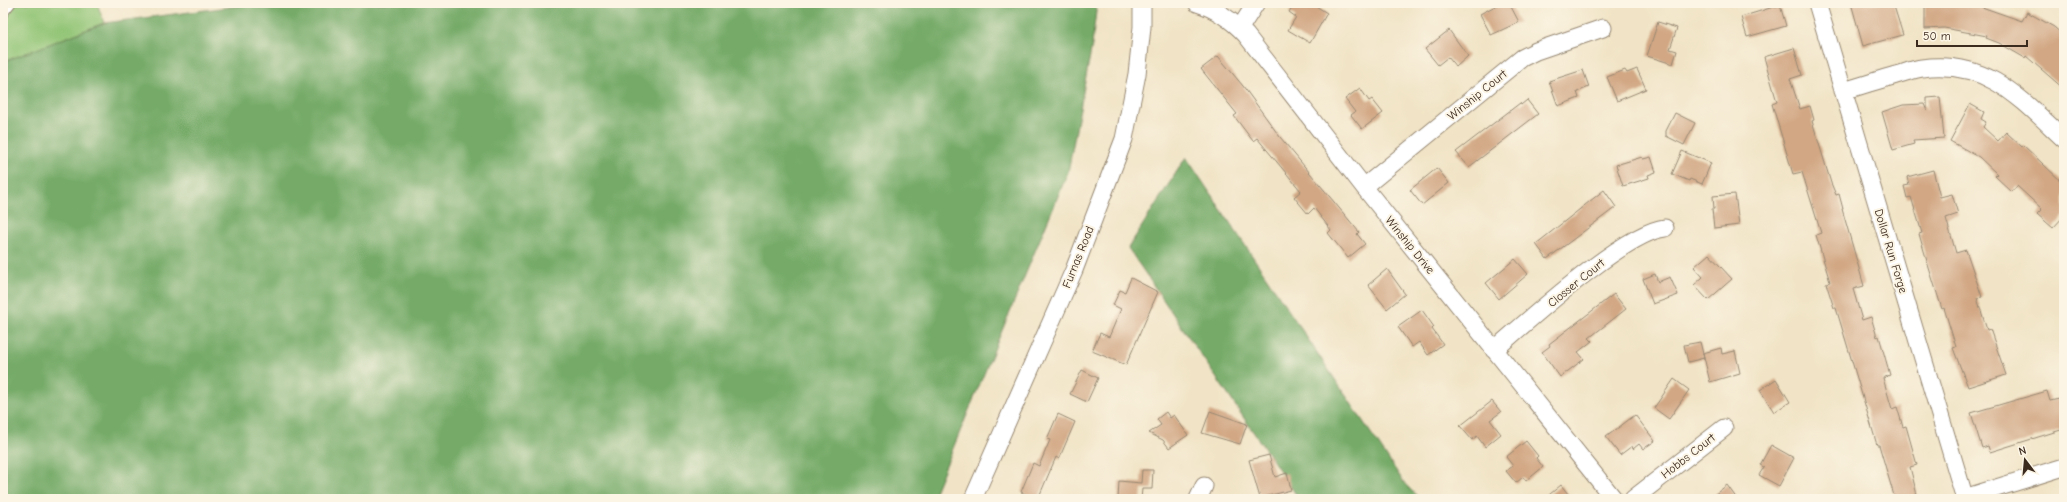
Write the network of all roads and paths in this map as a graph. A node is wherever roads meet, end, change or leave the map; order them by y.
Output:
1 (1142, 3) edge
2 (1197, 3) edge
3 (1256, 3) edge
4 (1817, 3) edge
5 (9, 4) edge
6 (3, 13) edge
7 (1240, 28) junction
8 (1603, 28) dead end
9 (1843, 91) junction
10 (2064, 139) edge
11 (1364, 187) junction
12 (1665, 228) dead end
13 (1494, 350) junction
14 (1724, 428) dead end
15 (2064, 466) edge
16 (1965, 498) edge
17 (973, 499) edge
18 (1614, 499) edge
19 (1633, 499) edge

1 - 17 street, Furnas Road
2 - 7 street, Winship Drive
3 - 7 street
4 - 9 street, Dollar Run Forge
5 - 6 lane
7 - 11 street, Winship Drive
8 - 11 street, Winship Court
9 - 10 street
9 - 16 street, Dollar Run Forge
11 - 13 street, Winship Drive
12 - 13 street, Closser Court
13 - 18 street, Winship Drive
14 - 19 street, Hobbs Court
15 - 16 street

